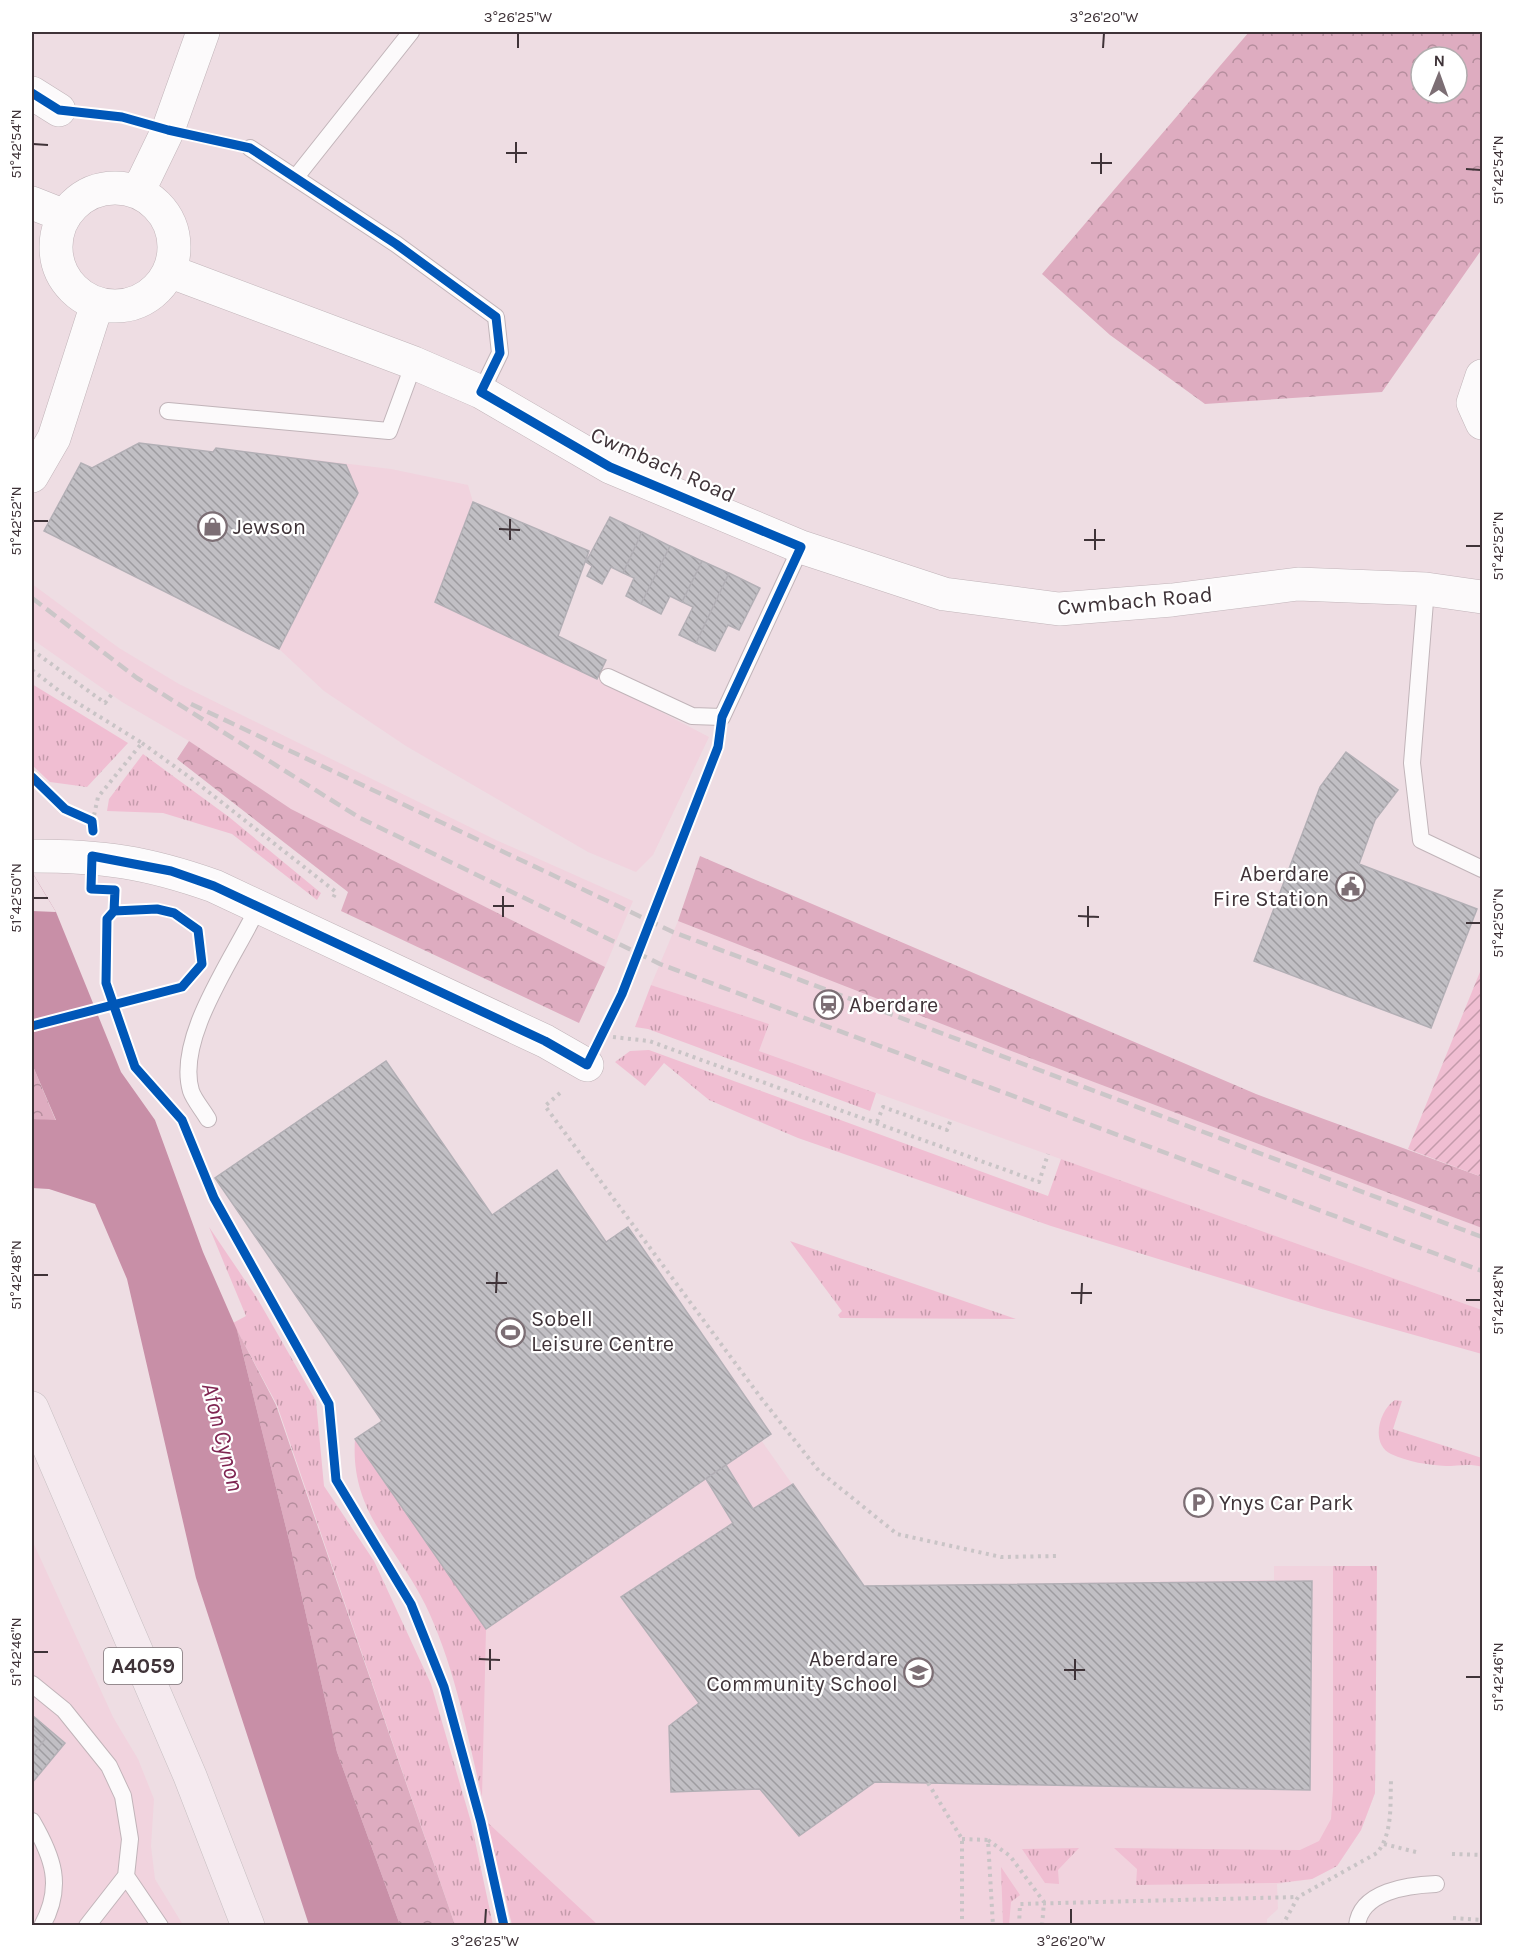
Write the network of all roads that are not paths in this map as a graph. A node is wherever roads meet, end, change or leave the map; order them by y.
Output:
1 (203, 32) edge
2 (411, 32) edge
3 (250, 148) dead end
4 (296, 177) junction
5 (138, 192) junction
6 (32, 203) edge
7 (65, 216) junction
8 (170, 271) junction
9 (97, 304) junction
10 (414, 363) junction
11 (1482, 375) edge
12 (481, 392) junction
13 (168, 411) dead end
14 (1482, 423) edge
15 (32, 476) edge
16 (801, 547) junction
17 (1426, 589) junction
18 (1482, 597) edge
19 (608, 677) dead end
20 (32, 856) edge
21 (1482, 869) edge
22 (258, 907) junction
23 (587, 1065) dead end
24 (208, 1119) dead end
25 (32, 1408) edge
26 (32, 1684) edge
27 (32, 1821) edge
28 (126, 1876) junction
29 (1436, 1884) dead end
30 (42, 1926) edge
31 (87, 1926) edge
32 (160, 1926) edge
33 (248, 1926) edge
34 (1357, 1926) edge

1 - 5 street
2 - 4 lane
3 - 4 lane
4 - 12 lane
5 - 7 street
5 - 8 street
6 - 7 street
7 - 9 street
8 - 9 street
8 - 10 street, Cwmbach Road
9 - 15 street
10 - 12 street, Cwmbach Road
10 - 13 lane
11 - 14 street
12 - 16 street, Cwmbach Road
16 - 17 street, Cwmbach Road
16 - 19 lane
17 - 18 street, Cwmbach Road
17 - 21 lane
20 - 22 street
22 - 23 street
22 - 24 lane
25 - 33 main road, A4059
26 - 28 lane
27 - 30 lane
28 - 31 lane
28 - 32 lane
29 - 34 lane

